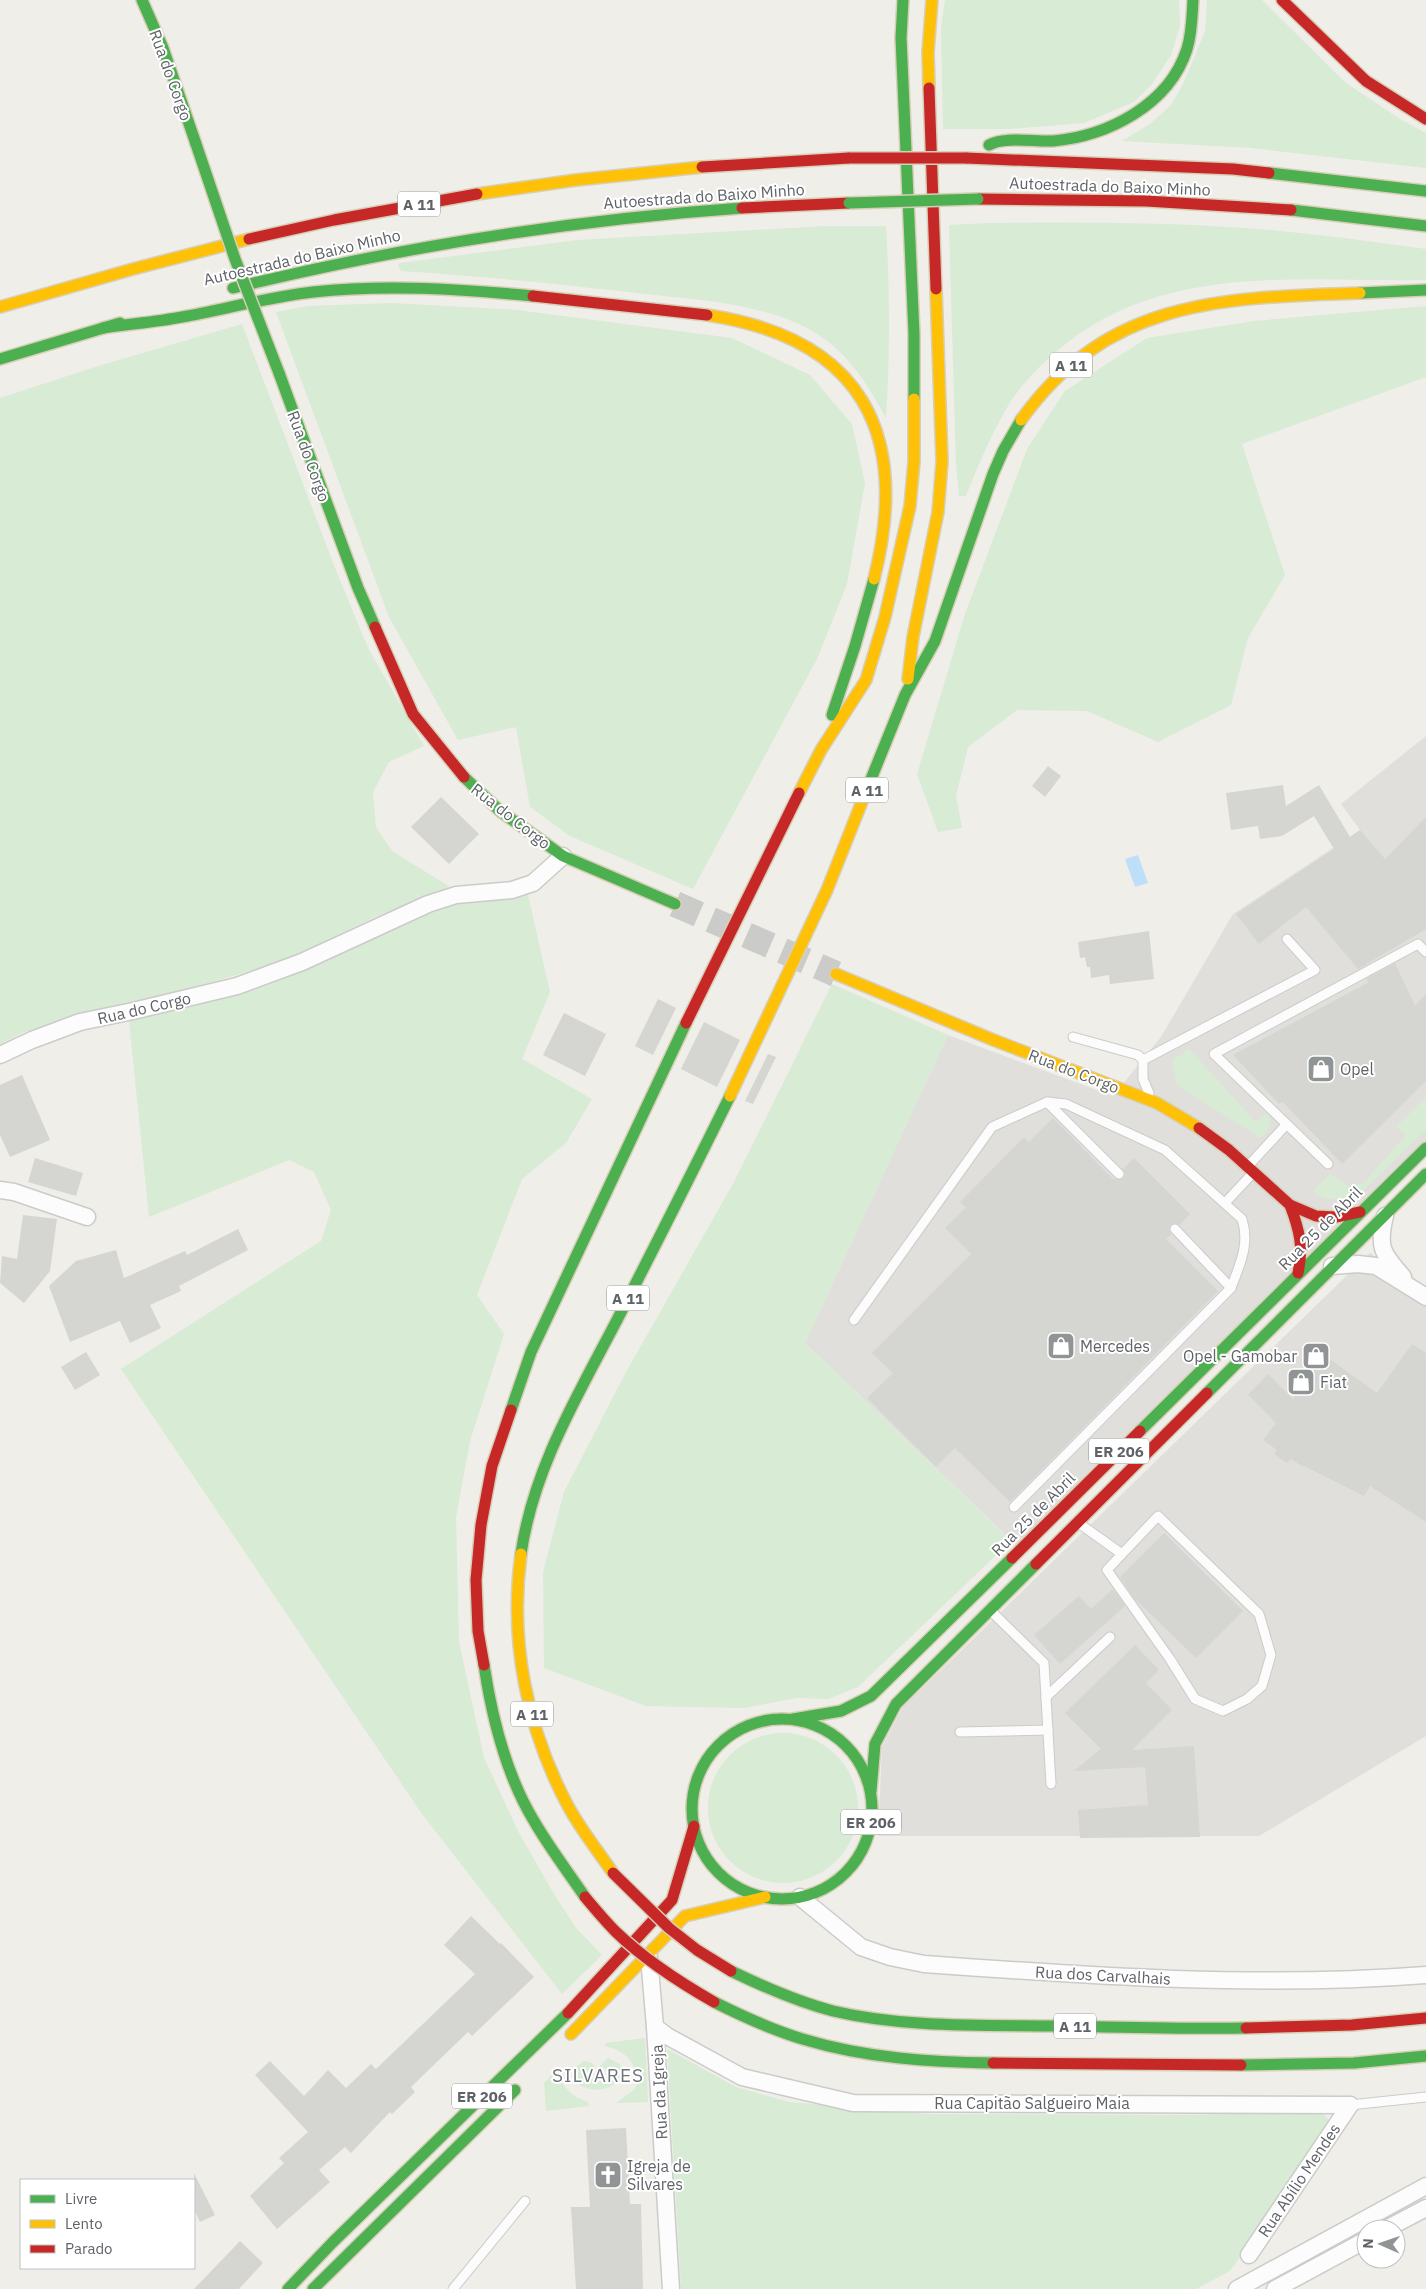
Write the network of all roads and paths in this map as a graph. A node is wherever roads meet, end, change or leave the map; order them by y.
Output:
1 (142, 0) edge
2 (903, 0) edge
3 (932, 0) edge
4 (1193, 0) edge
5 (1282, 0) edge
6 (1426, 119) edge
7 (966, 158) junction
8 (1426, 191) edge
9 (1426, 226) edge
10 (224, 290) dead end
11 (1426, 290) edge
12 (0, 308) edge
13 (163, 308) dead end
14 (104, 328) junction
15 (0, 359) edge
16 (906, 693) junction
17 (821, 750) junction
18 (563, 856) junction
19 (675, 904) tunnel mouth
20 (1286, 939) dead end
21 (1426, 952) edge
22 (836, 974) tunnel mouth
23 (1073, 1037) dead end
24 (0, 1055) edge
25 (1143, 1060) junction
26 (1047, 1102) junction
27 (1157, 1103) junction
28 (1286, 1125) junction
29 (1426, 1148) edge
30 (1328, 1164) dead end
31 (1251, 1170) junction
32 (1119, 1174) dead end
33 (1426, 1174) edge
34 (0, 1190) edge
35 (1225, 1203) junction
36 (1290, 1206) junction
37 (1360, 1212) junction
38 (1386, 1213) junction
39 (87, 1217) dead end
40 (1175, 1229) dead end
41 (1332, 1266) junction
42 (1298, 1273) junction
43 (1410, 1286) junction
44 (1231, 1288) junction
45 (1426, 1297) edge
46 (854, 1320) dead end
47 (1014, 1508) dead end
48 (1078, 1522) junction
49 (1122, 1554) junction
50 (990, 1610) junction
51 (1110, 1637) dead end
52 (1046, 1697) junction
53 (793, 1719) junction
54 (1048, 1730) junction
55 (960, 1732) dead end
56 (1052, 1784) dead end
57 (871, 1791) junction
58 (694, 1826) junction
59 (765, 1897) junction
60 (800, 1897) junction
61 (648, 1955) junction
62 (1426, 1975) edge
63 (1426, 2018) edge
64 (655, 2027) junction
65 (564, 2042) dead end
66 (1426, 2056) edge
67 (522, 2083) dead end
68 (1426, 2097) edge
69 (1350, 2105) junction
70 (1426, 2186) edge
71 (525, 2201) dead end
72 (1426, 2208) edge
73 (1405, 2219) edge
74 (1356, 2245) edge
75 (1248, 2255) dead end
76 (288, 2289) edge
77 (313, 2289) edge
78 (453, 2289) edge
79 (670, 2289) edge
80 (1237, 2289) edge
81 (1274, 2289) edge

1 - 18 main road, Rua do Corgo, bridge
2 - 17 main road
3 - 16 main road, A 11
4 - 7 main road, A 11
5 - 6 main road
7 - 8 main road, Autoestrada do Baixo Minho / A 11
7 - 12 main road, Autoestrada do Baixo Minho / A 11, bridge
9 - 10 main road, Autoestrada do Baixo Minho, bridge
11 - 16 main road, A 11
13 - 14 main road
14 - 15 main road
14 - 17 main road
16 - 63 main road, A 11, bridge
17 - 66 main road, bridge
18 - 19 main road, Rua do Corgo
18 - 24 street, Rua do Corgo
20 - 25 lane
21 - 28 lane
22 - 27 main road, Rua do Corgo
23 - 25 lane
25 - 27 lane
26 - 32 lane
26 - 35 lane
26 - 46 lane
27 - 31 main road, Rua do Corgo
28 - 30 lane
28 - 31 lane
29 - 37 main road, Rua 25 de Abril / ER 206
31 - 35 lane
31 - 36 main road, Rua do Corgo
33 - 38 main road, ER 206
34 - 39 street
35 - 44 lane
36 - 37 main road, Rua do Corgo
36 - 42 main road, Rua do Corgo
37 - 42 main road, Rua 25 de Abril / ER 206
38 - 41 main road, ER 206
38 - 43 street
40 - 44 lane
41 - 43 street
41 - 48 main road, ER 206
42 - 53 main road, Rua 25 de Abril / ER 206
43 - 45 street
44 - 47 lane
48 - 49 lane
48 - 50 main road, ER 206
49 - 49 lane
50 - 52 lane
50 - 57 main road, ER 206
51 - 52 lane
52 - 54 lane
53 - 57 main road, ER 206
53 - 58 main road, ER 206
54 - 55 lane
54 - 56 lane
57 - 60 main road, ER 206
58 - 59 main road, ER 206
58 - 76 main road, ER 206
59 - 60 main road, ER 206
59 - 61 main road, ER 206
60 - 62 street, Rua dos Carvalhais
61 - 64 street, Rua da Igreja
61 - 65 main road, ER 206
64 - 69 street, Rua Capitão Salgueiro Maia
64 - 79 street, Rua da Igreja
67 - 77 main road, ER 206
68 - 69 lane, Rua Capitão Salgueiro Maia
69 - 75 street, Rua Abílio Mendes
70 - 80 street
71 - 78 lane
72 - 73 street
74 - 81 street

